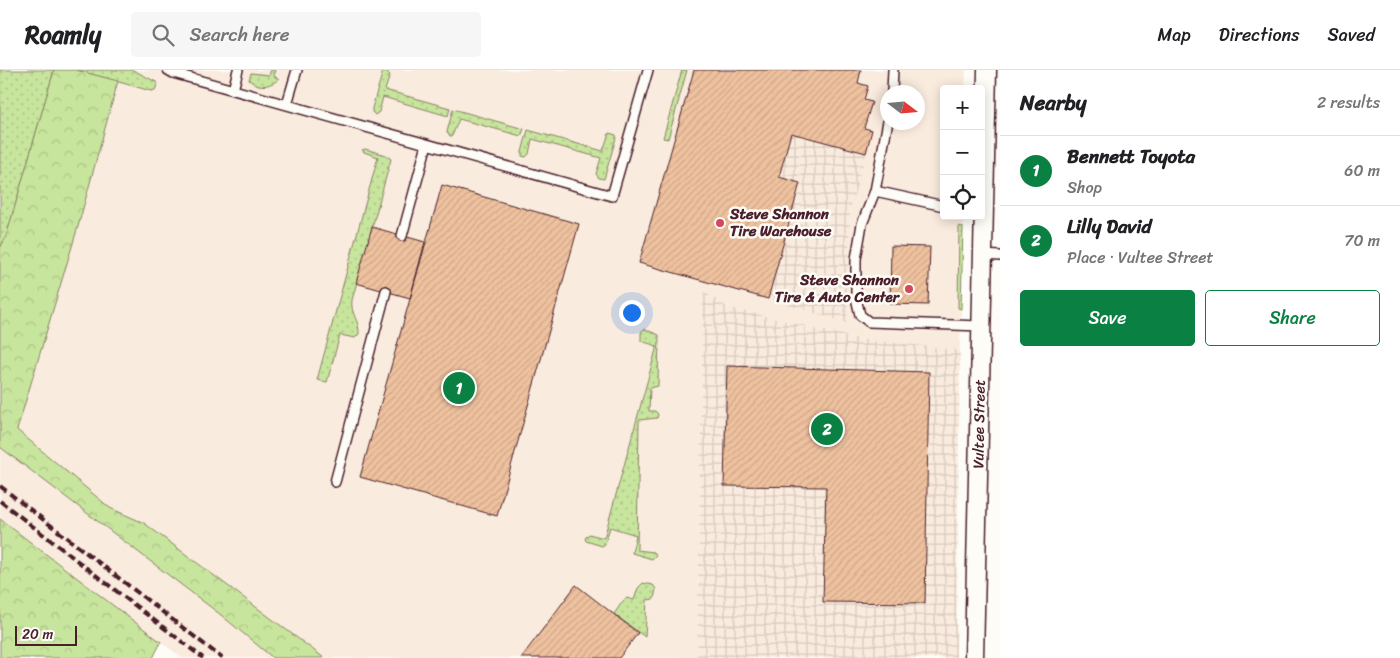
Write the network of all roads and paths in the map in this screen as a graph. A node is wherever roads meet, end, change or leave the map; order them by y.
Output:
1 (168, 70) edge
2 (238, 70) edge
3 (296, 70) edge
4 (648, 70) edge
5 (893, 70) edge
6 (987, 70) edge
7 (892, 85) edge
8 (233, 90) junction
9 (287, 104) junction
10 (886, 130) edge
11 (427, 144) junction
12 (984, 175) edge
13 (875, 191) junction
14 (940, 205) edge
15 (985, 219) edge
16 (402, 236) dead end
17 (992, 256) edge
18 (386, 292) dead end
19 (981, 326) junction
20 (335, 482) dead end
21 (974, 658) edge

1 - 8 lane
2 - 8 lane
3 - 9 lane
4 - 11 lane
5 - 7 lane
6 - 12 street, Vultee Street
8 - 9 lane
9 - 11 lane
10 - 13 lane
11 - 16 lane
13 - 14 lane
13 - 19 lane
15 - 17 street, Vultee Street
17 - 19 street, Vultee Street
18 - 20 lane
19 - 21 street, Vultee Street

